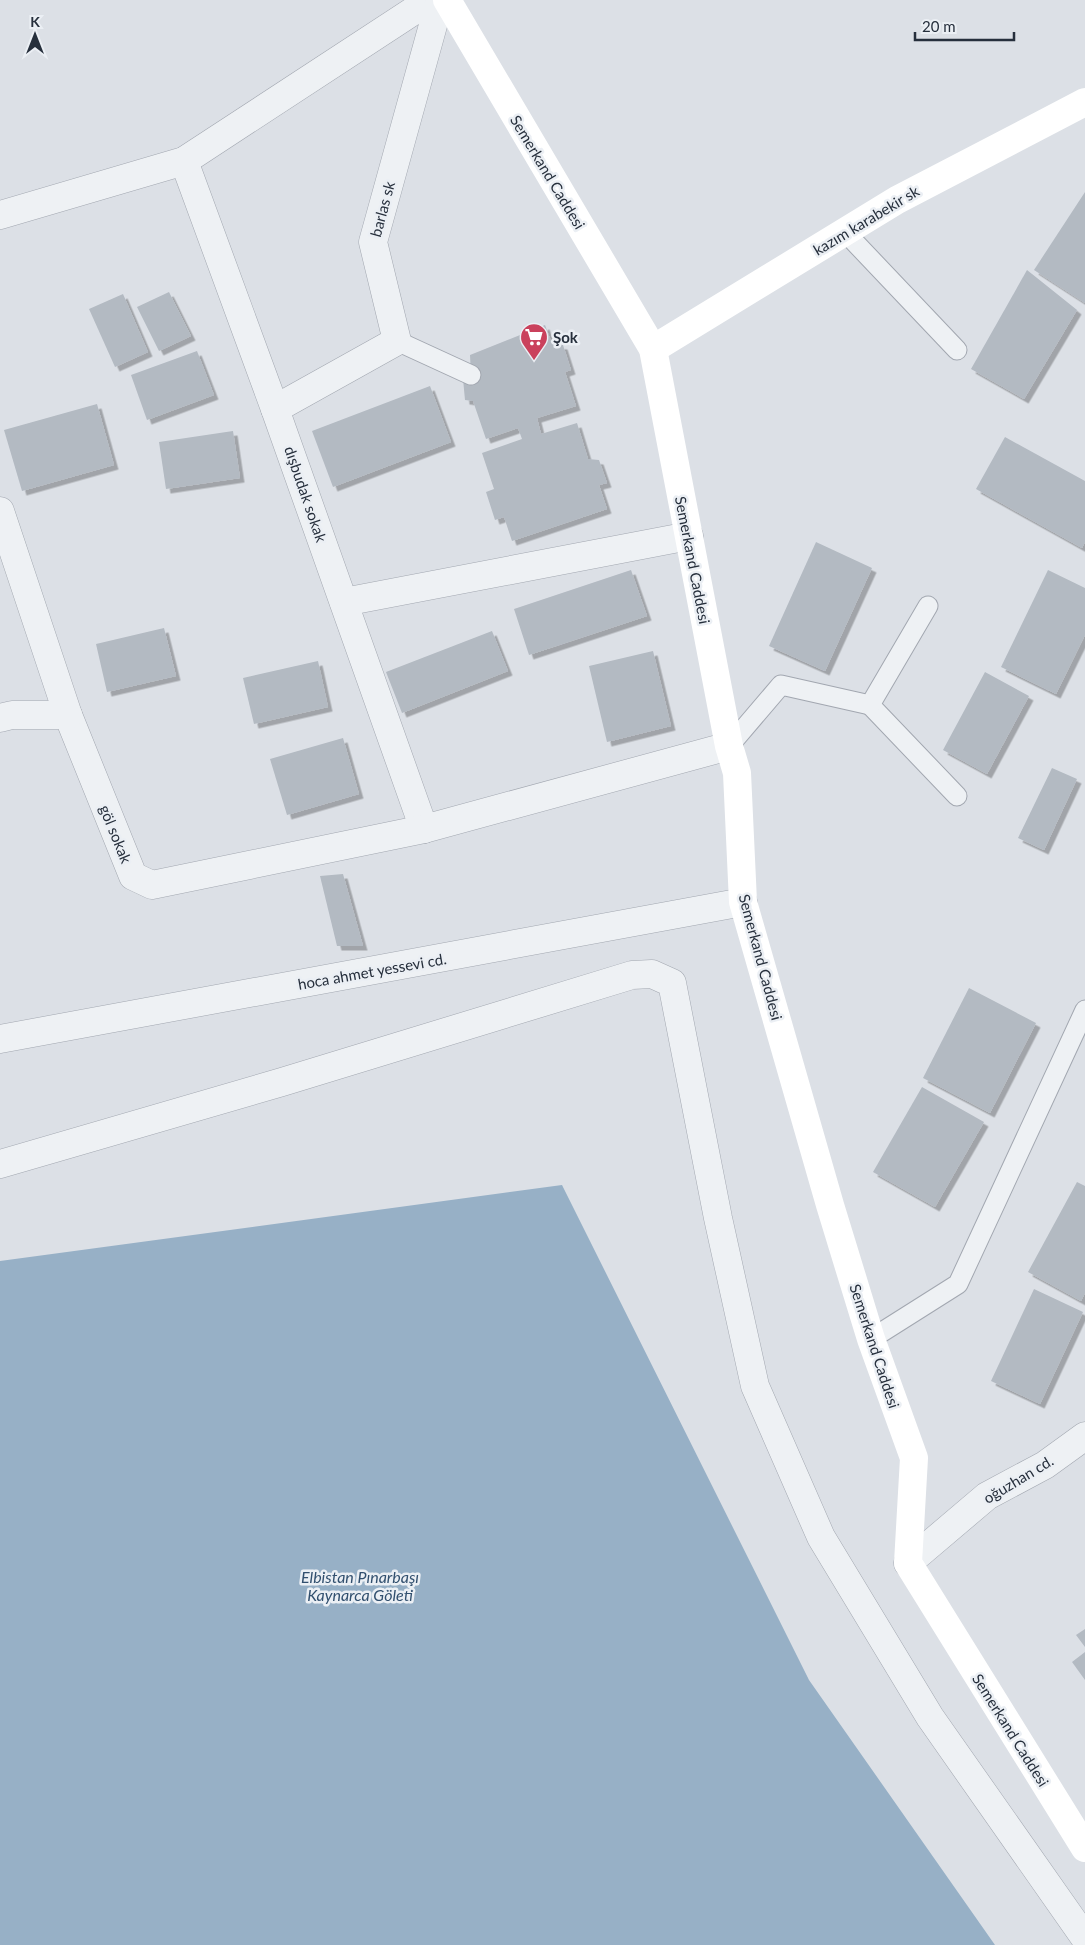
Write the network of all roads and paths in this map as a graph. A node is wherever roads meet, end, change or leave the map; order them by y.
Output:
1 (430, 0) edge
2 (440, 0) edge
3 (447, 0) edge
4 (1085, 102) edge
5 (184, 161) junction
6 (0, 215) edge
7 (845, 232) junction
8 (397, 341) junction
9 (653, 349) junction
10 (957, 350) dead end
11 (471, 376) dead end
12 (275, 409) junction
13 (0, 510) edge
14 (689, 536) junction
15 (344, 602) junction
16 (928, 606) dead end
17 (870, 706) junction
18 (68, 715) junction
19 (0, 718) edge
20 (729, 746) junction
21 (957, 796) dead end
22 (424, 829) junction
23 (743, 902) junction
24 (1085, 1010) edge
25 (0, 1039) edge
26 (0, 1164) edge
27 (872, 1339) junction
28 (1085, 1436) edge
29 (908, 1563) junction
30 (1085, 1848) edge
31 (1085, 1938) edge

1 - 5 street
2 - 8 street, barlas sk
3 - 9 street, Semerkand Caddesi
4 - 7 street, kazım karabekir sk
5 - 6 street
5 - 12 street, dışbudak sokak
7 - 9 street, kazım karabekir sk
7 - 10 lane
8 - 11 lane
8 - 12 street
9 - 14 street, Semerkand Caddesi
12 - 15 street, dışbudak sokak
13 - 18 street, göl sokak
14 - 15 street
14 - 20 street, Semerkand Caddesi
15 - 22 street, dışbudak sokak
16 - 17 lane
17 - 20 lane
17 - 21 lane
18 - 19 street
18 - 22 street, göl sokak
20 - 22 street, göl sokak
20 - 23 street, Semerkand Caddesi
23 - 25 street, hoca ahmet yessevi cd.
23 - 27 street, Semerkand Caddesi
24 - 27 lane
26 - 31 street
27 - 29 street, Semerkand Caddesi
28 - 29 street, oğuzhan cd.
29 - 30 street, Semerkand Caddesi

